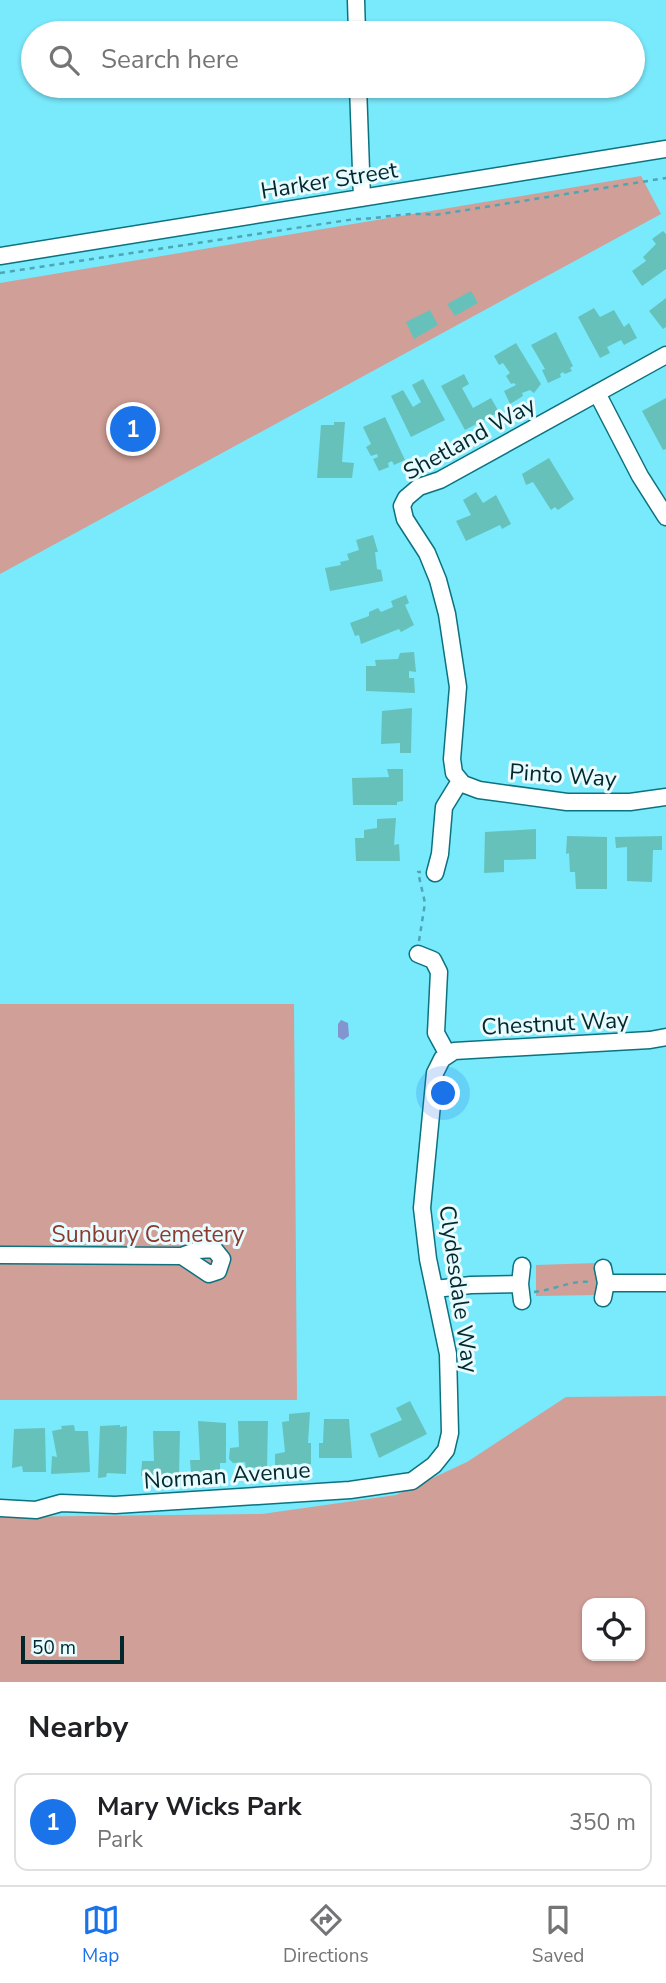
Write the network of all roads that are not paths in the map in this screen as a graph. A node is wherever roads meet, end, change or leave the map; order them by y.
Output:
1 (356, 0) edge
2 (357, 21) edge
3 (358, 98) edge
4 (666, 149) edge
5 (362, 198) junction
6 (0, 256) edge
7 (666, 355) edge
8 (597, 393) junction
9 (666, 517) edge
10 (460, 781) junction
11 (666, 797) edge
12 (435, 873) road end
13 (418, 954) road end
14 (666, 1037) edge
15 (448, 1055) junction
16 (0, 1255) edge
17 (182, 1256) dead end
18 (522, 1266) dead end
19 (604, 1283) road end
20 (666, 1283) edge
21 (520, 1284) junction
22 (435, 1289) junction
23 (522, 1301) dead end
24 (446, 1450) joint
25 (0, 1508) edge

1 - 2 street
3 - 5 street
4 - 5 street, Harker Street
5 - 6 street, Harker Street
7 - 8 street, Shetland Way
8 - 9 street
8 - 10 street, Shetland Way
10 - 11 street, Pinto Way
10 - 12 street
13 - 15 street
14 - 15 street, Chestnut Way
15 - 22 street, Clydesdale Way
16 - 17 street
18 - 21 street
19 - 20 street
21 - 22 street
21 - 23 street
22 - 24 street, Clydesdale Way
24 - 25 street, Norman Avenue

